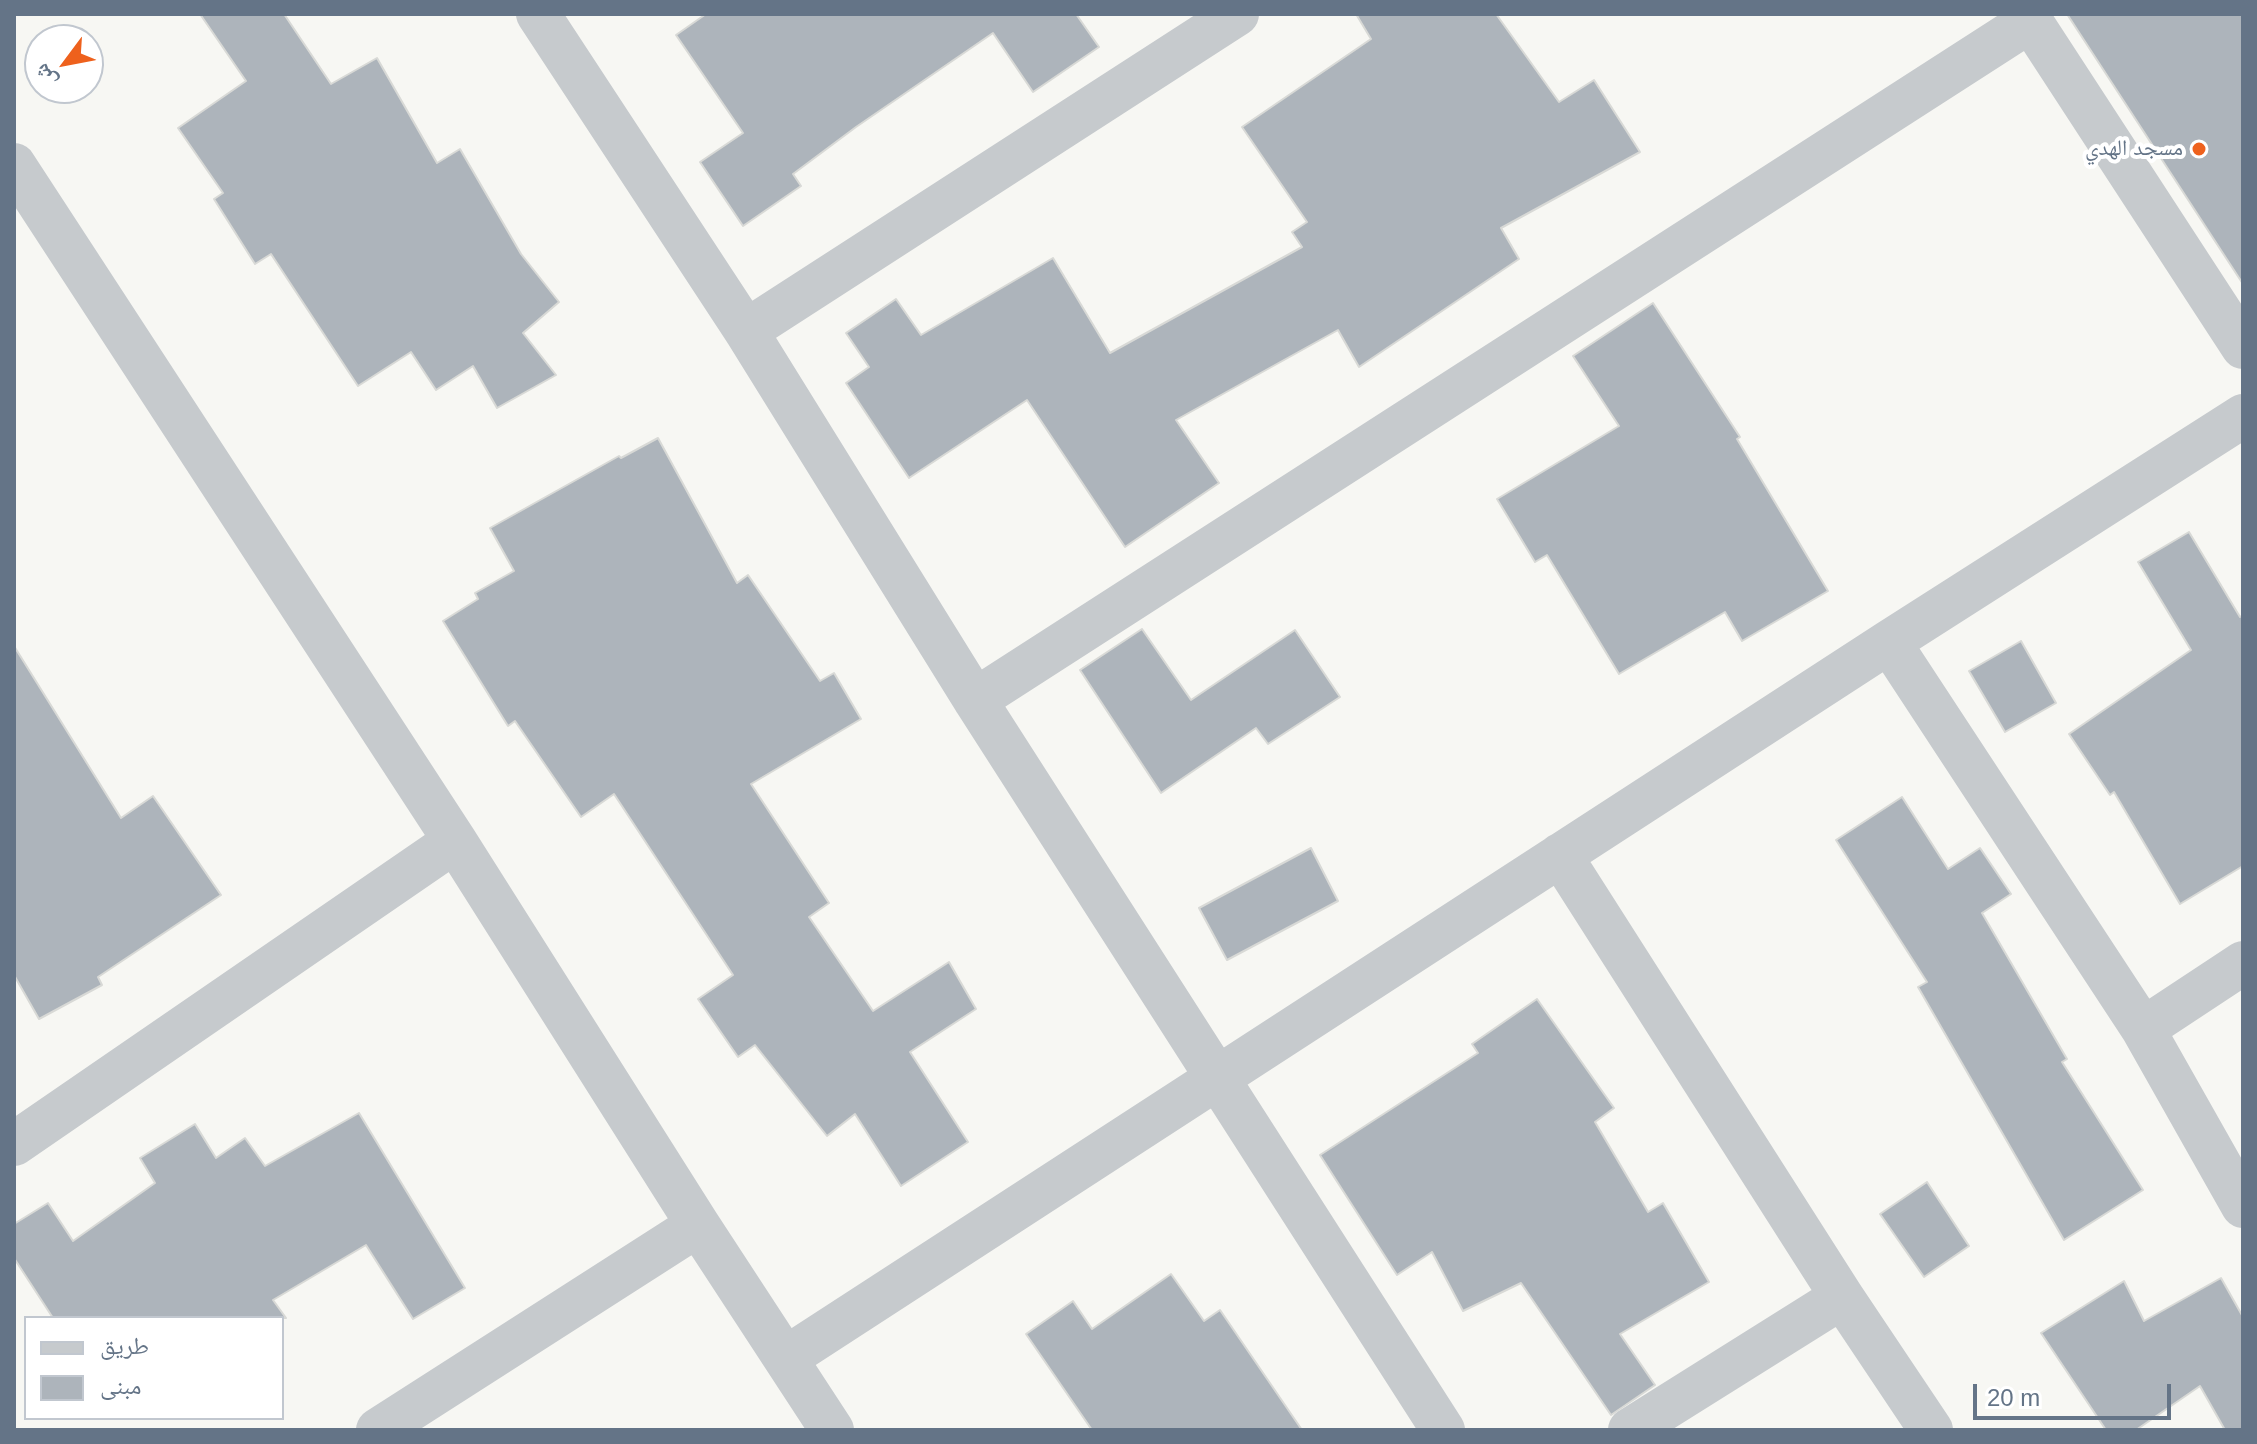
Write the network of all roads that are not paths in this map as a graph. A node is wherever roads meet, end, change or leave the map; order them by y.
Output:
1 (538, 14) edge
2 (1237, 14) edge
3 (2028, 18) edge
4 (14, 165) edge
5 (746, 331) junction
6 (2243, 347) edge
7 (2243, 416) edge
8 (1889, 642) junction
9 (975, 700) junction
10 (455, 841) junction
11 (1560, 855) junction
12 (2243, 963) edge
13 (2143, 1029) junction
14 (1218, 1078) junction
15 (14, 1144) edge
16 (2243, 1206) edge
17 (698, 1225) junction
18 (1842, 1297) junction
19 (786, 1358) junction
20 (378, 1430) edge
21 (832, 1430) edge
22 (1443, 1430) edge
23 (1630, 1430) edge
24 (1931, 1430) edge

1 - 5 street
2 - 5 street
3 - 6 street
3 - 9 street
4 - 10 street
5 - 9 street
7 - 8 street
8 - 11 street
8 - 13 street
9 - 14 street
10 - 15 street
10 - 17 street
11 - 14 street
11 - 18 street
12 - 13 street
13 - 16 street
14 - 19 street
14 - 22 street
17 - 19 street
17 - 20 street
18 - 23 street
18 - 24 street
19 - 21 street

